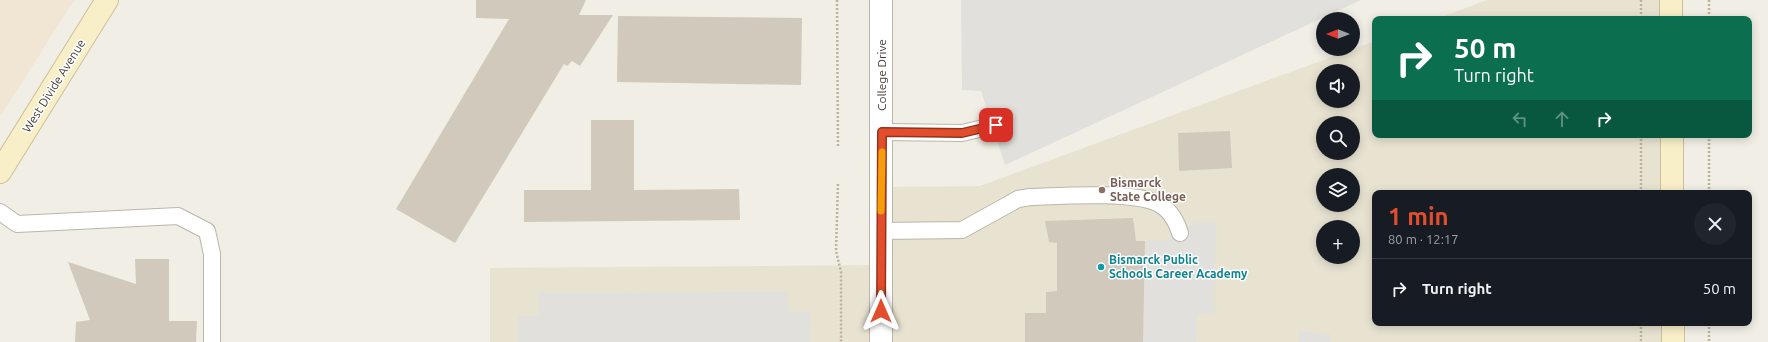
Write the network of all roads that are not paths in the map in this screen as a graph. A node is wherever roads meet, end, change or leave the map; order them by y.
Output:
1 (107, 0) edge
2 (881, 0) edge
3 (1671, 0) edge
4 (1671, 16) edge
5 (996, 125) dead end
6 (882, 132) junction
7 (1672, 138) edge
8 (0, 172) edge
9 (1672, 190) edge
10 (0, 212) edge
11 (881, 230) junction
12 (1180, 233) dead end
13 (1673, 326) edge
14 (212, 342) edge
15 (881, 342) edge
16 (1673, 342) edge

1 - 8 street, West Divide Avenue
2 - 6 street, College Drive
3 - 4 street
5 - 6 lane
6 - 11 street, College Drive
7 - 9 street
10 - 14 lane
11 - 12 lane
11 - 15 street, College Drive
13 - 16 street

